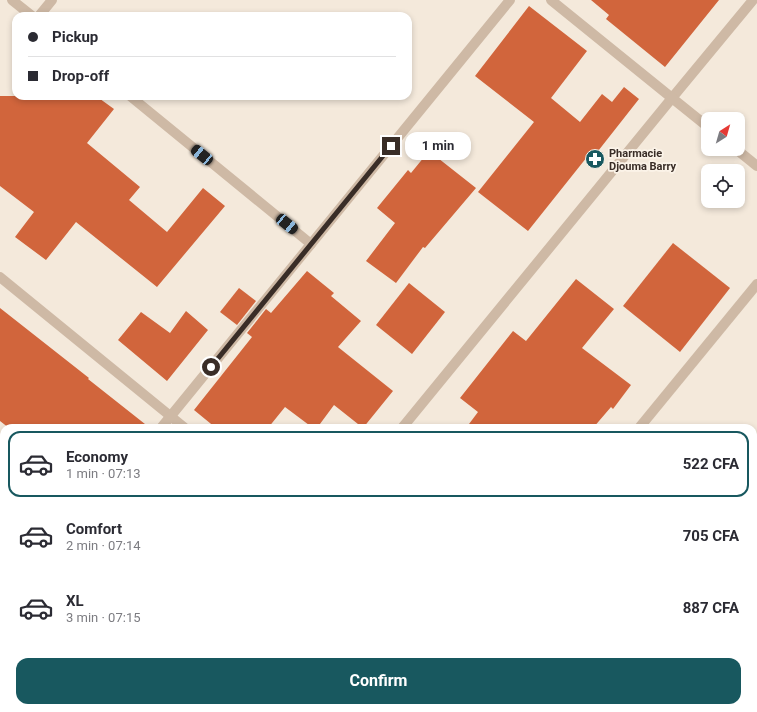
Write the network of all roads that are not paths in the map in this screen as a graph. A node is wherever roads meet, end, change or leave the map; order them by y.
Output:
1 (12, 0) edge
2 (52, 0) edge
3 (510, 0) edge
4 (551, 0) edge
5 (753, 0) edge
6 (27, 12) edge
7 (42, 12) edge
8 (672, 98) junction
9 (135, 100) edge
10 (701, 121) edge
11 (745, 156) edge
12 (757, 166) edge
13 (311, 244) junction
14 (0, 277) edge
15 (757, 284) edge
16 (170, 416) junction
17 (164, 424) edge
18 (180, 424) edge
19 (405, 424) edge
20 (642, 424) edge

1 - 6 street
2 - 7 street
3 - 13 street
4 - 8 street
5 - 8 street
8 - 10 street
8 - 19 street
9 - 13 street
11 - 12 street
13 - 16 street
14 - 16 street
15 - 20 street
16 - 17 street
16 - 18 street

